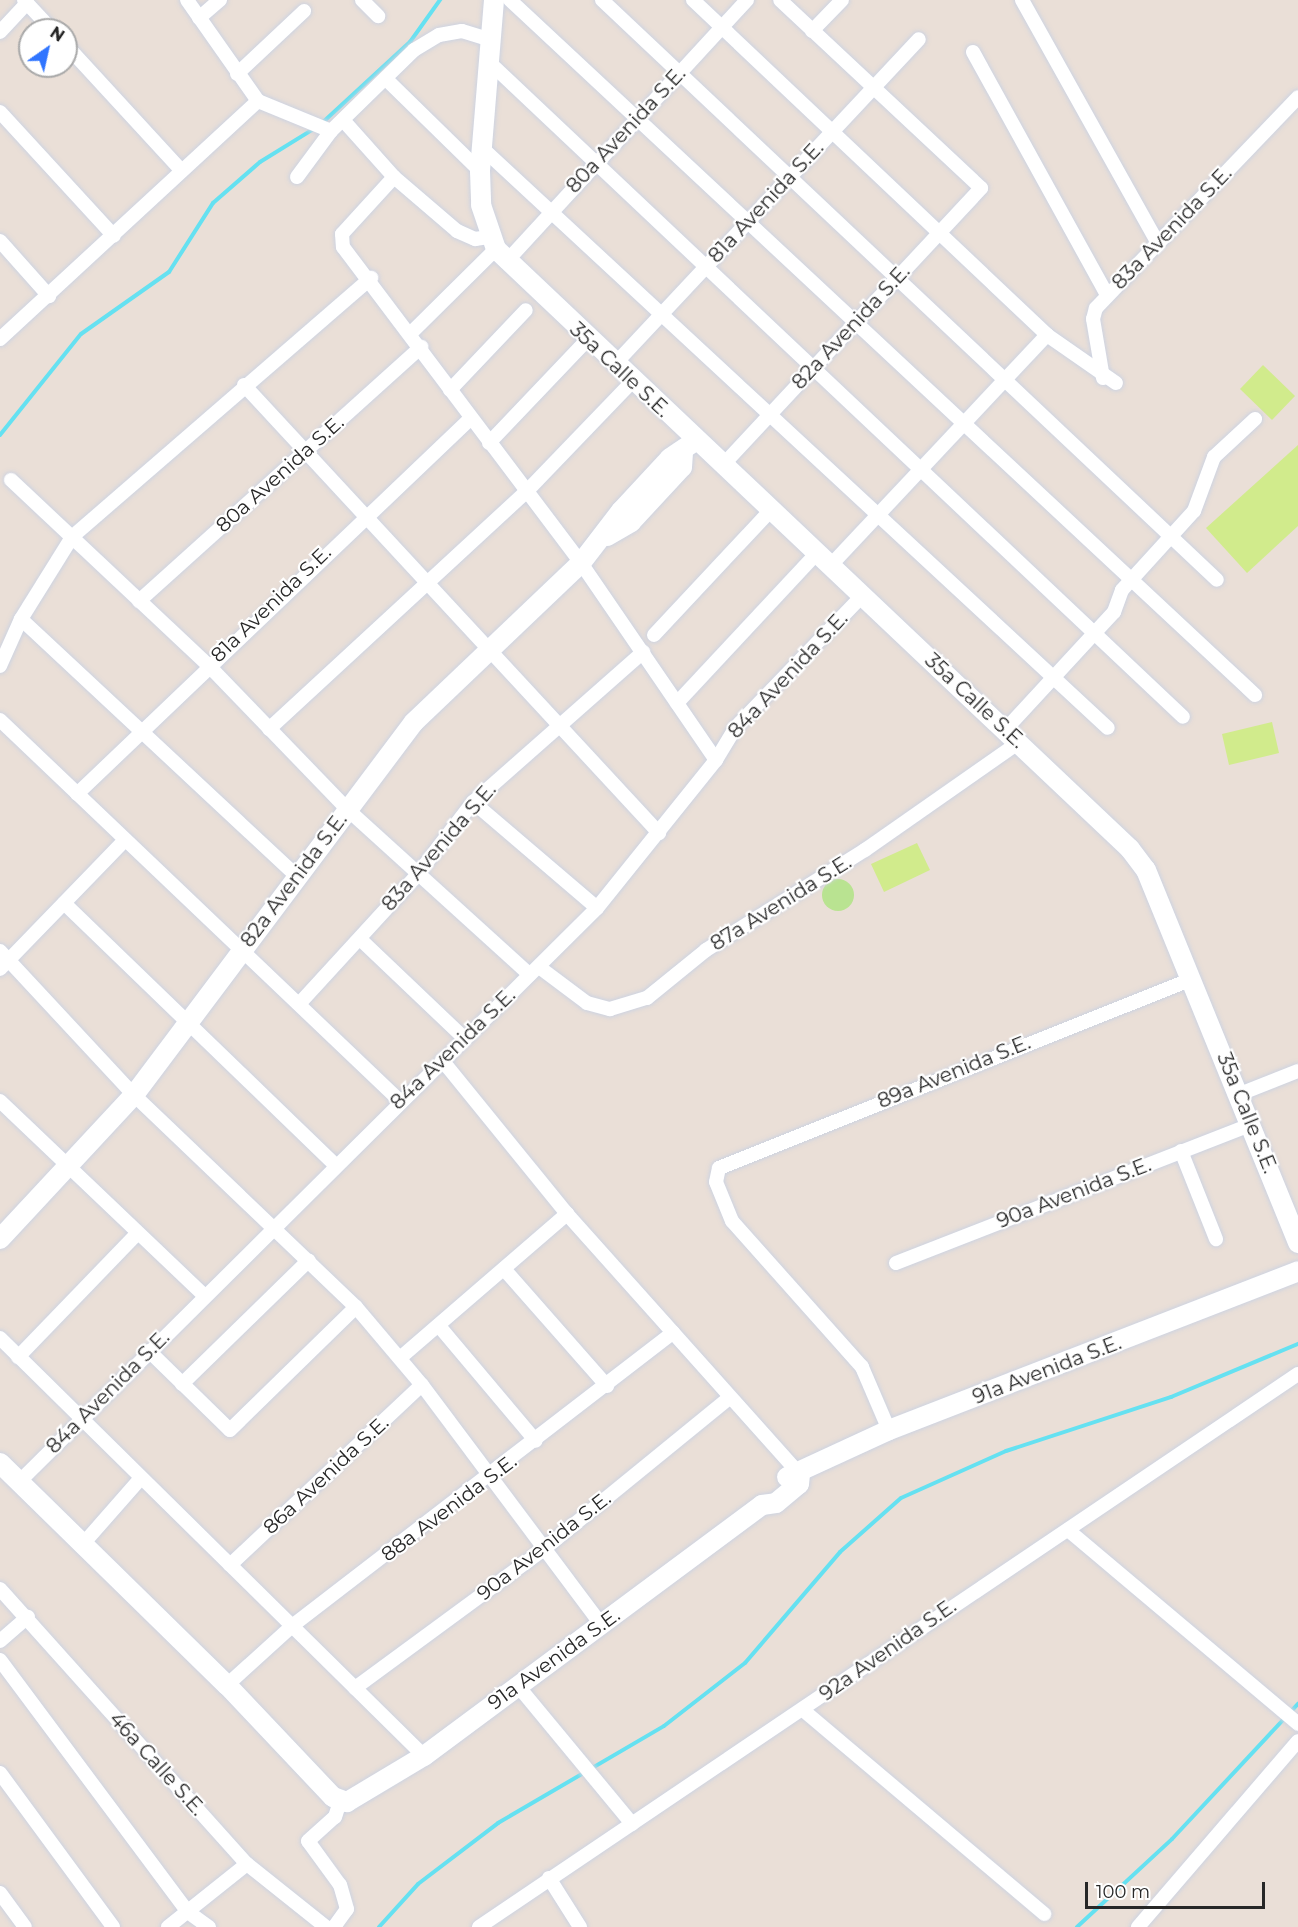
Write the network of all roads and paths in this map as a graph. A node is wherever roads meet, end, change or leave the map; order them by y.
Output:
1 (187, 0) edge
2 (220, 0) edge
3 (362, 0) edge
4 (494, 0) edge
5 (510, 0) edge
6 (602, 0) edge
7 (693, 0) edge
8 (747, 0) edge
9 (780, 0) edge
10 (842, 0) edge
11 (1022, 0) edge
12 (26, 1) edge
13 (304, 11) dead end
14 (378, 16) dead end
15 (41, 18) edge
16 (199, 18) junction
17 (722, 27) junction
18 (0, 32) edge
19 (812, 32) junction
20 (489, 39) junction
21 (919, 39) dead end
22 (973, 52) dead end
23 (78, 58) edge
24 (489, 62) junction
25 (679, 73) junction
26 (237, 74) junction
27 (386, 79) junction
28 (873, 88) junction
29 (1298, 97) edge
30 (258, 101) junction
31 (0, 112) edge
32 (636, 119) junction
33 (343, 120) junction
34 (331, 130) junction
35 (830, 133) junction
36 (482, 148) junction
37 (595, 164) junction
38 (181, 170) junction
39 (480, 171) junction
40 (297, 177) dead end
41 (394, 177) junction
42 (787, 180) junction
43 (552, 210) junction
44 (747, 223) junction
45 (938, 234) junction
46 (114, 236) junction
47 (0, 241) edge
48 (1158, 243) junction
49 (497, 249) junction
50 (706, 267) junction
51 (371, 278) junction
52 (895, 281) junction
53 (1107, 295) junction
54 (49, 296) junction
55 (526, 310) dead end
56 (662, 313) junction
57 (855, 323) junction
58 (412, 332) junction
59 (1047, 334) junction
60 (0, 339) edge
61 (587, 340) junction
62 (421, 347) junction
63 (614, 365) junction
64 (814, 367) junction
65 (1003, 381) junction
66 (632, 382) junction
67 (244, 385) junction
68 (450, 390) junction
69 (770, 414) junction
70 (470, 419) junction
71 (1255, 419) dead end
72 (963, 424) junction
73 (489, 443) junction
74 (689, 448) junction
75 (305, 451) junction
76 (722, 466) junction
77 (922, 468) junction
78 (11, 480) dead end
79 (525, 493) junction
80 (770, 511) junction
81 (878, 514) junction
82 (365, 515) junction
83 (72, 537) junction
84 (1170, 537) junction
85 (824, 559) junction
86 (582, 563) junction
87 (1131, 580) junction
88 (1217, 580) dead end
89 (427, 583) junction
90 (862, 596) junction
91 (139, 601) junction
92 (21, 619) junction
93 (1094, 631) junction
94 (654, 634) dead end
95 (490, 650) junction
96 (644, 652) junction
97 (208, 664) junction
98 (0, 666) edge
99 (1053, 677) junction
100 (1255, 695) dead end
101 (677, 703) junction
102 (1183, 717) dead end
103 (0, 720) edge
104 (558, 725) junction
105 (1107, 728) dead end
106 (142, 729) junction
107 (269, 729) junction
108 (1012, 736) junction
109 (716, 760) junction
110 (78, 794) junction
111 (473, 802) junction
112 (347, 809) junction
113 (659, 833) junction
114 (125, 840) junction
115 (417, 875) junction
116 (297, 876) junction
117 (64, 903) junction
118 (597, 908) junction
119 (360, 939) junction
120 (242, 950) junction
121 (3, 960) edge
122 (534, 971) junction
123 (1192, 978) junction
124 (299, 1004) junction
125 (189, 1021) junction
126 (464, 1038) junction
127 (442, 1060) junction
128 (1298, 1071) edge
129 (1240, 1094) junction
130 (134, 1095) junction
131 (400, 1101) junction
132 (1, 1104) edge
133 (1252, 1124) junction
134 (1181, 1151) junction
135 (334, 1165) junction
136 (68, 1169) junction
137 (567, 1214) junction
138 (272, 1226) junction
139 (136, 1235) junction
140 (0, 1239) edge
141 (1216, 1239) dead end
142 (1298, 1243) edge
143 (309, 1260) junction
144 (896, 1263) dead end
145 (504, 1269) junction
146 (1298, 1271) edge
147 (204, 1295) junction
148 (356, 1307) junction
149 (439, 1326) junction
150 (673, 1333) junction
151 (0, 1338) edge
152 (148, 1351) junction
153 (18, 1357) junction
154 (400, 1358) junction
155 (1298, 1374) edge
156 (182, 1384) junction
157 (422, 1385) junction
158 (607, 1386) junction
159 (728, 1399) junction
160 (81, 1419) junction
161 (889, 1430) junction
162 (536, 1441) junction
163 (0, 1463) edge
164 (800, 1475) junction
165 (141, 1478) junction
166 (491, 1478) junction
167 (19, 1482) junction
168 (1068, 1530) junction
169 (83, 1544) junction
170 (544, 1549) junction
171 (230, 1565) junction
172 (0, 1589) edge
173 (28, 1617) junction
174 (601, 1624) junction
175 (292, 1626) junction
176 (0, 1641) edge
177 (0, 1660) edge
178 (227, 1685) junction
179 (518, 1686) junction
180 (355, 1688) junction
181 (803, 1710) junction
182 (1292, 1720) edge
183 (1298, 1741) edge
184 (424, 1756) junction
185 (0, 1773) edge
186 (340, 1802) junction
187 (632, 1824) junction
188 (247, 1864) junction
189 (549, 1878) junction
190 (0, 1893) edge
191 (188, 1911) junction
192 (1044, 1914) dead end
193 (25, 1927) edge
194 (113, 1927) edge
195 (168, 1927) edge
196 (208, 1927) edge
197 (326, 1927) edge
198 (334, 1927) edge
199 (479, 1927) edge
200 (580, 1927) edge
201 (1138, 1927) edge

1 - 16 street
2 - 16 street
3 - 14 street
4 - 20 street
5 - 32 street
6 - 25 street
7 - 17 street
8 - 17 street, 80a Avenida S.E.
9 - 19 street
10 - 19 street
11 - 48 street
12 - 15 street
12 - 18 street
13 - 26 street
16 - 26 street
17 - 25 street, 80a Avenida S.E.
17 - 35 street
19 - 28 street
20 - 24 street
20 - 27 street
21 - 28 street, 81a Avenida S.E.
22 - 53 street
23 - 38 street
24 - 36 street
24 - 37 street
25 - 32 street, 80a Avenida S.E.
25 - 42 street
26 - 30 street
27 - 33 street
27 - 39 street
28 - 35 street, 81a Avenida S.E.
28 - 45 street, 82a Avenida S.E.
29 - 48 street, 83a Avenida S.E.
30 - 34 street
30 - 38 street
31 - 46 street
32 - 37 street, 80a Avenida S.E.
32 - 44 street
33 - 34 street
33 - 41 street
34 - 40 street
35 - 42 street, 81a Avenida S.E.
35 - 45 street
36 - 39 street
36 - 43 street
37 - 43 street, 80a Avenida S.E.
37 - 50 street
38 - 46 street
39 - 49 street
41 - 49 street
41 - 51 street
42 - 44 street, 81a Avenida S.E.
42 - 52 street
43 - 49 street, 80a Avenida S.E.
43 - 56 street
44 - 50 street, 81a Avenida S.E.
44 - 57 street
45 - 52 street, 82a Avenida S.E.
45 - 59 street
46 - 54 street
47 - 54 street
48 - 53 street, 83a Avenida S.E.
49 - 58 street, 80a Avenida S.E.
49 - 61 street, 35a Calle S.E.
50 - 56 street, 81a Avenida S.E.
50 - 64 street
51 - 58 street
51 - 67 street
52 - 57 street, 82a Avenida S.E.
52 - 65 street
53 - 59 street, 83a Avenida S.E.
54 - 60 street
55 - 68 street
56 - 63 street, 81a Avenida S.E.
56 - 69 street
57 - 64 street, 82a Avenida S.E.
57 - 72 street
58 - 62 street
59 - 65 street
61 - 63 street, 35a Calle S.E.
61 - 73 street
62 - 68 street
62 - 75 street, 80a Avenida S.E.
63 - 66 street, 35a Calle S.E.
64 - 69 street, 82a Avenida S.E.
64 - 77 street
65 - 72 street
65 - 84 street
66 - 74 street, 35a Calle S.E.
66 - 79 street
67 - 75 street
67 - 83 street
68 - 70 street
69 - 76 street, 82a Avenida S.E.
69 - 81 street
70 - 73 street
70 - 82 street, 81a Avenida S.E.
71 - 84 street, 87a Avenida S.E.
72 - 77 street
72 - 87 street
73 - 79 street
74 - 76 street, 35a Calle S.E.
74 - 86 street, 82a Avenida S.E.
75 - 82 street
75 - 91 street, 80a Avenida S.E.
76 - 80 street, 35a Calle S.E.
77 - 81 street
77 - 93 street
78 - 83 street, 87a Avenida S.E.
79 - 86 street
79 - 89 street
80 - 85 street, 35a Calle S.E.
80 - 94 street
81 - 85 street
81 - 99 street
82 - 89 street
82 - 97 street, 81a Avenida S.E.
83 - 91 street, 87a Avenida S.E.
83 - 92 street
84 - 87 street, 87a Avenida S.E.
84 - 88 street
85 - 90 street, 35a Calle S.E.
85 - 101 street
86 - 95 street, 82a Avenida S.E.
86 - 96 street
87 - 93 street, 87a Avenida S.E.
87 - 100 street
89 - 95 street
89 - 107 street
90 - 108 street, 35a Calle S.E.
90 - 109 street, 84a Avenida S.E.
91 - 97 street, 87a Avenida S.E.
92 - 98 street
92 - 106 street
93 - 99 street, 87a Avenida S.E.
93 - 102 street
95 - 104 street
95 - 112 street, 82a Avenida S.E.
96 - 101 street
96 - 104 street, 83a Avenida S.E.
97 - 106 street, 81a Avenida S.E.
97 - 107 street, 87a Avenida S.E.
99 - 105 street
99 - 108 street, 87a Avenida S.E.
101 - 109 street
103 - 110 street
104 - 111 street, 83a Avenida S.E.
104 - 113 street
106 - 110 street, 81a Avenida S.E.
106 - 116 street
107 - 112 street, 87a Avenida S.E.
108 - 122 street, 87a Avenida S.E.
108 - 123 street, 35a Calle S.E.
109 - 113 street, 84a Avenida S.E.
110 - 114 street
111 - 115 street, 83a Avenida S.E.
111 - 118 street
112 - 115 street, 87a Avenida S.E.
112 - 116 street, 82a Avenida S.E.
113 - 118 street, 84a Avenida S.E.
114 - 117 street
114 - 120 street
115 - 119 street, 83a Avenida S.E.
115 - 122 street, 87a Avenida S.E.
116 - 120 street, 82a Avenida S.E.
117 - 121 street
117 - 125 street
118 - 122 street, 84a Avenida S.E.
119 - 124 street, 83a Avenida S.E.
119 - 126 street
120 - 124 street
120 - 125 street, 82a Avenida S.E.
121 - 130 street
122 - 126 street, 84a Avenida S.E.
123 - 129 street, 35a Calle S.E.
123 - 161 street, 89a Avenida S.E.
124 - 131 street
125 - 130 street, 82a Avenida S.E.
125 - 135 street
126 - 127 street, 84a Avenida S.E.
127 - 131 street, 84a Avenida S.E.
127 - 137 street
128 - 129 street
129 - 133 street, 35a Calle S.E.
130 - 136 street, 82a Avenida S.E.
130 - 138 street
131 - 135 street, 84a Avenida S.E.
132 - 136 street
133 - 134 street, 90a Avenida S.E.
133 - 142 street, 35a Calle S.E.
134 - 141 street
134 - 144 street, 90a Avenida S.E.
135 - 138 street, 84a Avenida S.E.
136 - 139 street
136 - 140 street, 82a Avenida S.E.
137 - 145 street
137 - 150 street
138 - 143 street
138 - 147 street, 84a Avenida S.E.
139 - 147 street
139 - 153 street
143 - 148 street
143 - 156 street
145 - 149 street
145 - 158 street
146 - 161 street, 91a Avenida S.E.
147 - 152 street, 84a Avenida S.E.
148 - 154 street
148 - 156 street
149 - 154 street
149 - 162 street
150 - 158 street, 88a Avenida S.E.
150 - 159 street
151 - 153 street
152 - 156 street
152 - 160 street, 84a Avenida S.E.
153 - 160 street
154 - 157 street
155 - 168 street, 92a Avenida S.E.
157 - 166 street
157 - 171 street, 86a Avenida S.E.
158 - 162 street, 88a Avenida S.E.
159 - 164 street
159 - 170 street, 90a Avenida S.E.
160 - 165 street
160 - 167 street, 84a Avenida S.E.
161 - 164 street, 91a Avenida S.E.
162 - 166 street, 88a Avenida S.E.
163 - 167 street
164 - 174 street, 91a Avenida S.E.
165 - 169 street
165 - 171 street
166 - 170 street
166 - 175 street, 88a Avenida S.E.
167 - 169 street
168 - 181 street, 92a Avenida S.E.
168 - 182 street
169 - 178 street
170 - 174 street
170 - 180 street, 90a Avenida S.E.
171 - 175 street
172 - 173 street, 46a Calle S.E.
173 - 176 street
173 - 188 street, 46a Calle S.E.
174 - 179 street, 91a Avenida S.E.
175 - 178 street, 88a Avenida S.E.
175 - 180 street
177 - 191 street
178 - 186 street
179 - 184 street, 91a Avenida S.E.
179 - 187 street
180 - 184 street
181 - 187 street, 92a Avenida S.E.
181 - 192 street
183 - 201 street
184 - 186 street, 91a Avenida S.E.
185 - 194 street
186 - 198 street
187 - 189 street, 92a Avenida S.E.
188 - 191 street
188 - 197 street, 46a Calle S.E.
189 - 199 street, 92a Avenida S.E.
189 - 200 street
190 - 193 street
191 - 195 street
191 - 196 street

